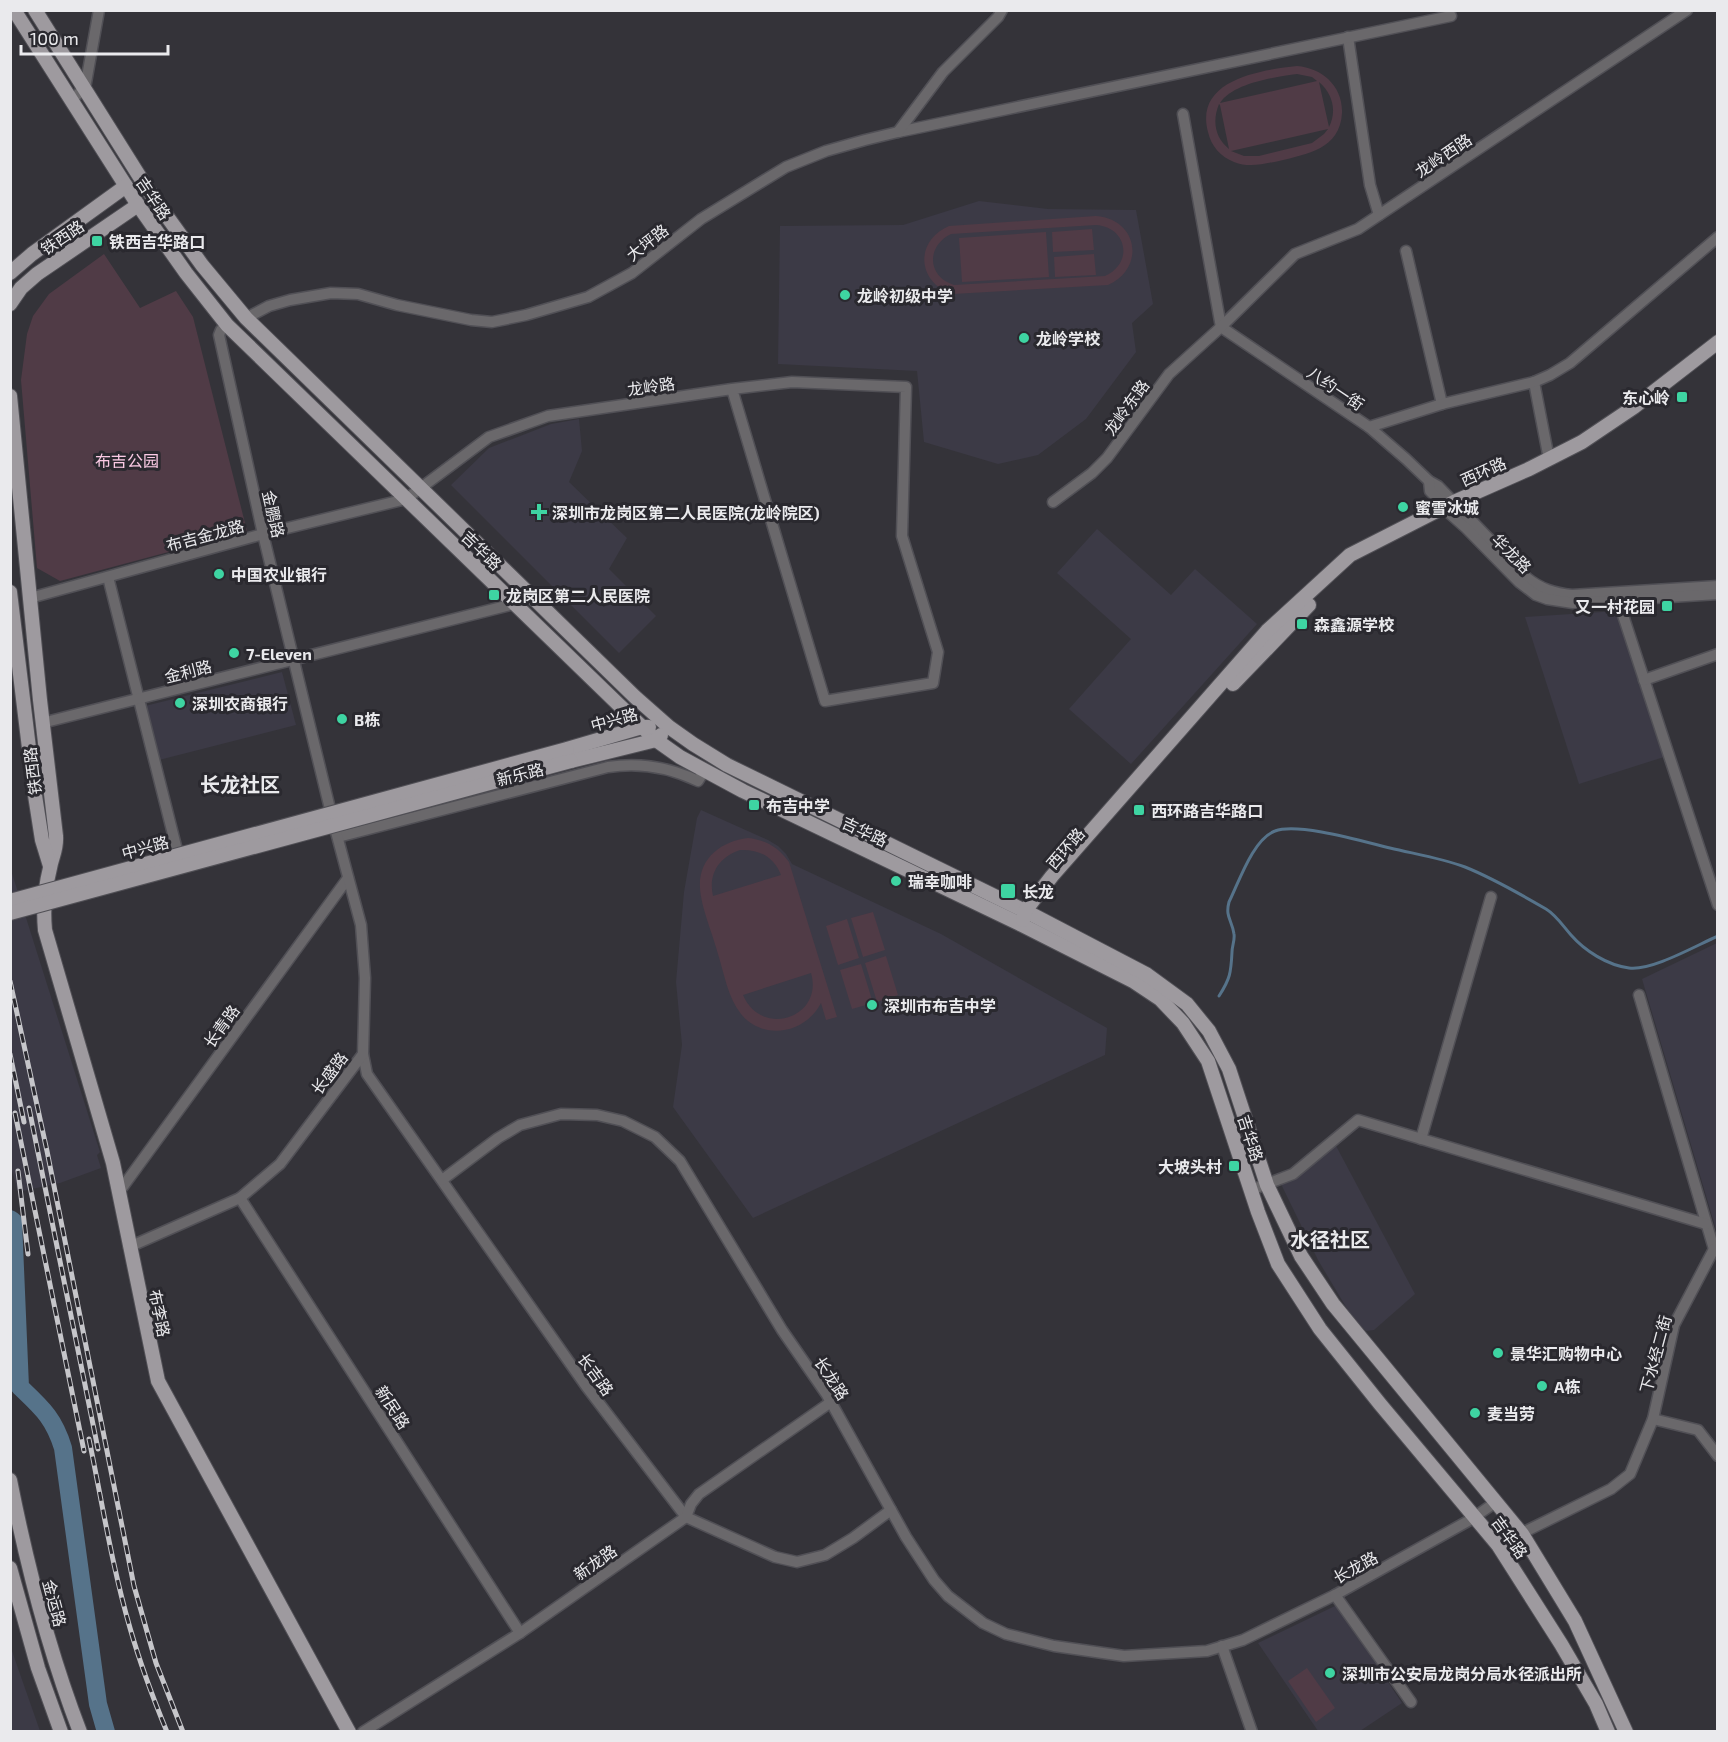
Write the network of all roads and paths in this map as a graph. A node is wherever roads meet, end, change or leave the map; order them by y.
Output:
1 (14, 10) edge
2 (35, 10) edge
3 (99, 10) edge
4 (1002, 10) edge
5 (1688, 10) edge
6 (1450, 16) dead end
7 (1348, 37) junction
8 (85, 88) junction
9 (70, 100) junction
10 (1183, 114) dead end
11 (898, 132) junction
12 (126, 186) junction
13 (138, 205) junction
14 (1380, 215) junction
15 (1718, 237) edge
16 (1406, 251) dead end
17 (10, 273) edge
18 (10, 304) edge
19 (246, 318) junction
20 (227, 325) junction
21 (1221, 327) junction
22 (1718, 342) edge
23 (1718, 351) edge
24 (1534, 382) junction
25 (732, 389) junction
26 (10, 396) edge
27 (1442, 404) junction
28 (1369, 427) junction
29 (1549, 459) junction
30 (1429, 482) joint
31 (420, 488) junction
32 (406, 499) junction
33 (1053, 502) dead end
34 (1451, 507) junction
35 (263, 534) junction
36 (108, 577) junction
37 (1718, 586) edge
38 (10, 592) edge
39 (1718, 594) edge
40 (30, 598) junction
41 (1618, 600) junction
42 (514, 604) junction
43 (1718, 654) edge
44 (294, 660) junction
45 (1644, 680) junction
46 (139, 699) junction
47 (40, 700) junction
48 (23, 702) junction
49 (42, 723) junction
50 (642, 727) junction
51 (669, 727) junction
52 (656, 740) junction
53 (569, 755) junction
54 (704, 771) junction
55 (333, 821) junction
56 (338, 837) junction
57 (179, 858) junction
58 (50, 866) junction
59 (348, 878) junction
60 (45, 897) junction
61 (1491, 897) dead end
62 (10, 901) edge
63 (1718, 905) edge
64 (10, 913) edge
65 (1027, 917) junction
66 (1639, 995) dead end
67 (363, 1054) junction
68 (1422, 1139) junction
69 (442, 1180) junction
70 (1267, 1185) junction
71 (1251, 1190) junction
72 (119, 1192) junction
73 (240, 1198) junction
74 (1706, 1224) junction
75 (129, 1247) junction
76 (1716, 1247) edge
77 (831, 1402) junction
78 (1653, 1419) junction
79 (1718, 1456) edge
80 (10, 1480) edge
81 (1496, 1502) junction
82 (891, 1510) junction
83 (686, 1517) junction
84 (1475, 1517) junction
85 (1522, 1534) junction
86 (1498, 1545) junction
87 (10, 1568) edge
88 (1335, 1595) junction
89 (520, 1633) junction
90 (1222, 1647) junction
91 (1411, 1702) dead end
92 (61, 1731) edge
93 (80, 1731) edge
94 (349, 1731) edge
95 (363, 1731) edge
96 (1252, 1731) edge
97 (1608, 1731) edge
98 (1626, 1731) edge

1 - 9 main road, 吉华路
2 - 8 main road, 吉华路
3 - 8 street
4 - 11 street
5 - 14 street, 龙岭西路
6 - 7 street, 大坪路
7 - 11 street, 大坪路
7 - 14 street
8 - 9 street
8 - 19 main road, 吉华路
9 - 12 main road, 吉华路
10 - 21 street
11 - 19 street, 大坪路
12 - 13 main road, 吉华路
12 - 17 main road, 铁西路
13 - 18 main road, 铁西路
13 - 20 main road, 吉华路
14 - 21 street, 龙岭西路
15 - 24 street
16 - 27 street
19 - 31 main road, 吉华路
20 - 32 main road, 吉华路
20 - 35 street, 金鹏路
21 - 28 street, 八约一街
21 - 33 street, 龙岭东路
22 - 29 main road, 西环路
23 - 34 main road, 西环路
24 - 27 street
24 - 29 street
25 - 25 street, 龙岭路
25 - 31 street, 龙岭路
26 - 40 main road, 铁西路
27 - 28 street
28 - 30 street, 八约一街
29 - 34 main road, 西环路
30 - 34 street, 华龙路
31 - 32 street, 布吉金龙路
31 - 51 main road, 吉华路
32 - 35 street, 布吉金龙路
32 - 42 main road, 吉华路
34 - 37 street, 华龙路
34 - 41 street, 华龙路
34 - 65 main road, 西环路
35 - 36 street, 布吉金龙路
35 - 44 street, 金鹏路
36 - 40 street, 布吉金龙路
36 - 46 street
38 - 48 main road, 铁西路
39 - 41 street, 华龙路
40 - 47 main road, 铁西路
41 - 45 street
42 - 44 street, 金利路
42 - 50 main road, 吉华路
43 - 45 street
44 - 46 street, 金利路
44 - 55 street, 金鹏路
45 - 63 street
46 - 49 street, 金利路
46 - 57 street
47 - 48 main road
47 - 49 main road, 铁西路
48 - 58 main road, 铁西路
49 - 58 main road, 铁西路
50 - 51 main road, 中兴路
50 - 52 main road, 吉华路
50 - 53 main road, 中兴路
51 - 52 main road, 中兴路
51 - 65 main road, 吉华路
52 - 53 main road, 中兴路
52 - 54 main road, 吉华路
53 - 62 main road, 中兴路, bridge
53 - 64 main road, 中兴路, bridge
54 - 56 street, 新乐路
54 - 65 main road, 吉华路
55 - 56 street, 长盛路
55 - 57 street
55 - 60 street
56 - 59 street, 长盛路
57 - 60 street
58 - 60 main road, 布李路
59 - 67 street, 长盛路
59 - 72 street, 长青路
60 - 72 main road, 布李路
61 - 68 street
65 - 70 main road, 吉华路
65 - 71 main road, 吉华路
66 - 74 street
67 - 69 street, 长吉路
67 - 73 street, 长盛路
68 - 70 street
68 - 74 street
69 - 77 street, 长龙路
69 - 83 street, 长吉路
70 - 71 street
70 - 81 main road, 吉华路
71 - 84 main road, 吉华路
72 - 75 main road, 布李路
73 - 75 street, 长盛路
73 - 89 street, 新民路
74 - 76 street
75 - 94 main road, 布李路
76 - 78 street, 下水经二街
77 - 82 street, 长龙路
77 - 83 street, 新龙路
78 - 79 street
78 - 85 street, 下水经二街
80 - 93 main road, 金运路
81 - 84 street, 长龙路
81 - 85 main road, 吉华路
82 - 83 street, 长吉路
82 - 90 street, 长龙路
83 - 89 street, 新龙路
84 - 86 main road, 吉华路
84 - 88 street, 长龙路
85 - 86 street
85 - 98 main road, 吉华路
86 - 97 main road, 吉华路
87 - 92 main road, 金运路
88 - 90 street, 长龙路
88 - 91 street
89 - 95 street, 新龙路
90 - 96 street

